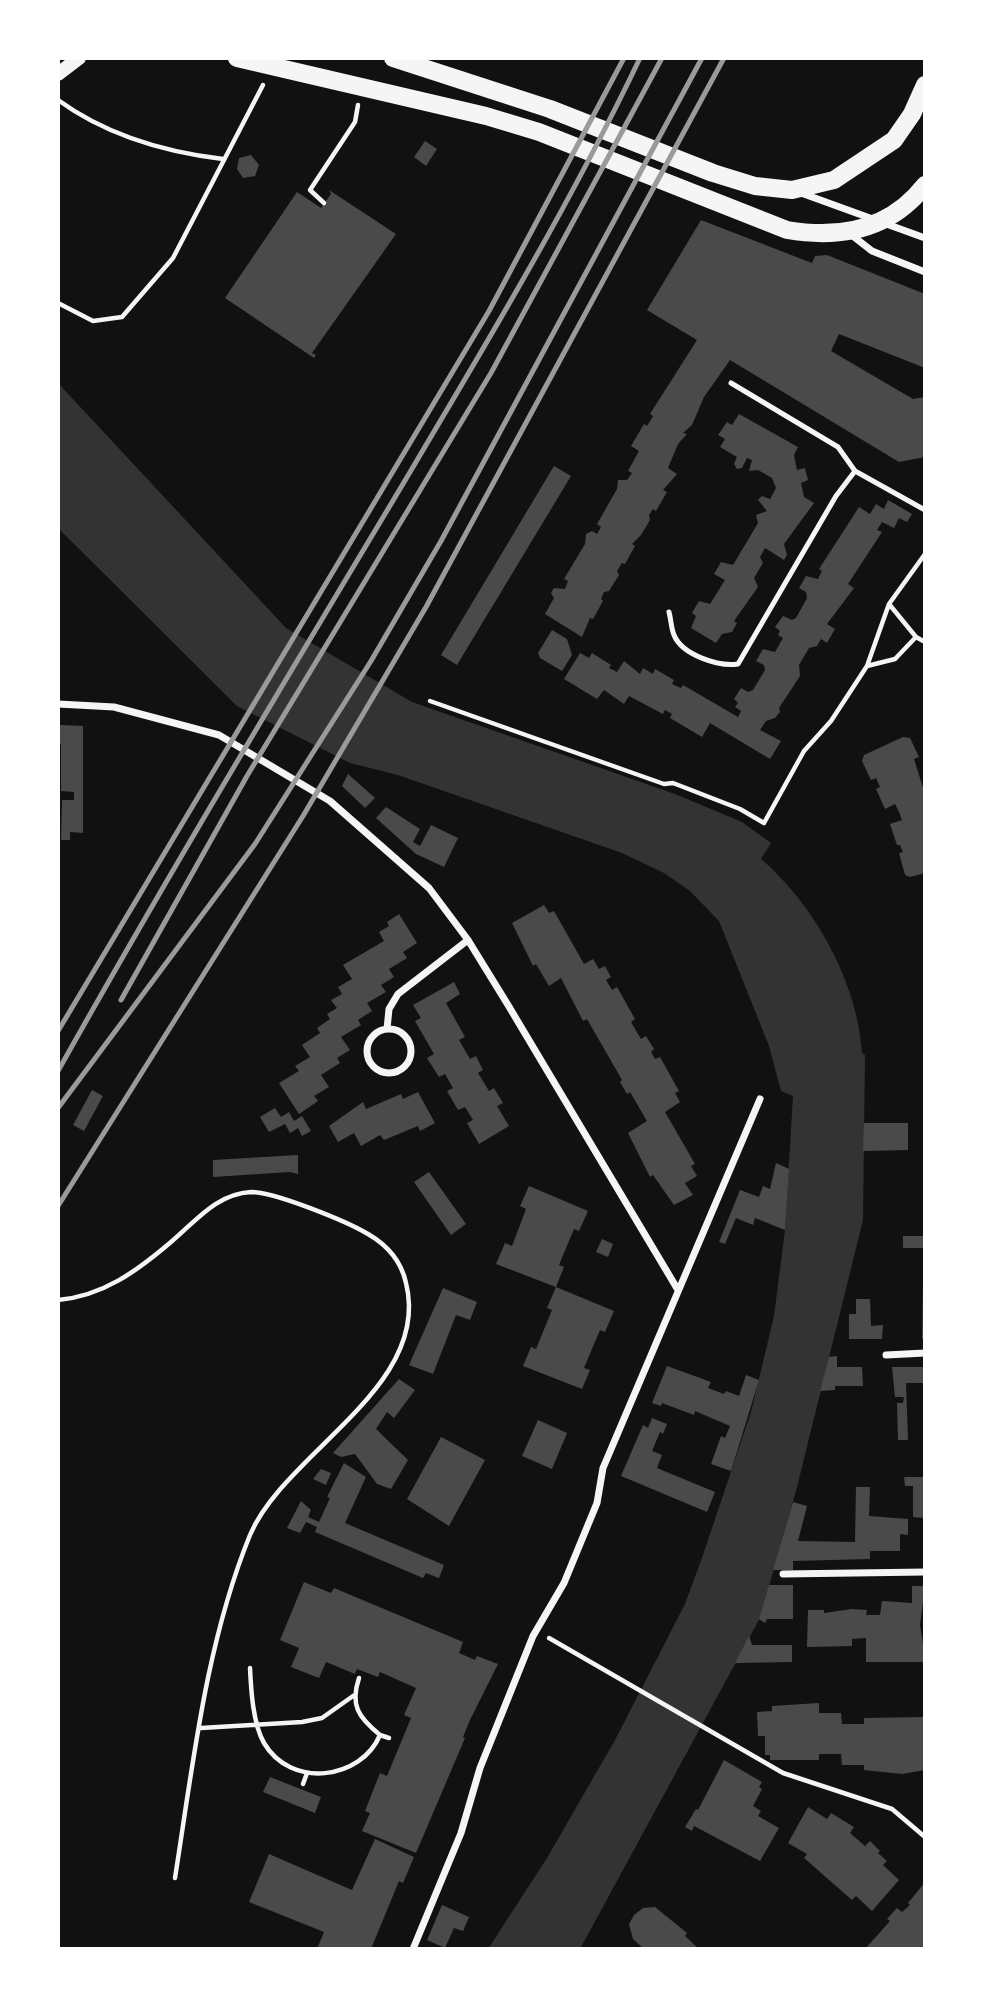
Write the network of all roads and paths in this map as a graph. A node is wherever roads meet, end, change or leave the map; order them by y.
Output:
1 (79, 58) edge
2 (237, 58) edge
3 (404, 59) edge
4 (273, 67) junction
5 (58, 74) edge
6 (925, 85) edge
7 (362, 87) junction
8 (58, 100) edge
9 (223, 159) junction
10 (925, 185) edge
11 (792, 190) junction
12 (324, 203) dead end
13 (881, 222) junction
14 (849, 233) junction
15 (925, 238) edge
16 (925, 272) edge
17 (58, 303) edge
18 (731, 383) dead end
19 (855, 471) junction
20 (925, 510) edge
21 (925, 554) edge
22 (889, 604) junction
23 (670, 612) dead end
24 (916, 637) junction
25 (925, 642) edge
26 (867, 666) junction
27 (430, 701) dead end
28 (58, 704) edge
29 (468, 940) junction
30 (387, 1029) junction
31 (760, 1099) dead end
32 (678, 1290) junction
33 (58, 1300) edge
34 (925, 1353) edge
35 (886, 1355) dead end
36 (925, 1572) edge
37 (783, 1574) dead end
38 (536, 1631) junction
39 (250, 1668) dead end
40 (359, 1678) dead end
41 (353, 1695) junction
42 (259, 1724) junction
43 (201, 1728) junction
44 (380, 1735) junction
45 (389, 1738) dead end
46 (307, 1773) junction
47 (303, 1784) dead end
48 (925, 1837) edge
49 (175, 1878) dead end
50 (412, 1949) edge

1 - 5 main road
2 - 4 main road
3 - 11 main road
4 - 7 main road
4 - 9 path
6 - 11 main road
7 - 12 path
7 - 14 main road
8 - 9 path
9 - 17 path
10 - 13 main road
11 - 13 street
13 - 14 main road
13 - 15 street
14 - 16 street
18 - 19 lane
19 - 20 lane
19 - 23 lane
21 - 22 path
22 - 24 path
22 - 26 path
24 - 25 path
24 - 26 path
26 - 27 path
28 - 29 street
29 - 30 street
29 - 32 street
30 - 30 street
31 - 32 street
32 - 38 street
33 - 43 path
34 - 35 street
36 - 37 street
38 - 48 path
38 - 50 street
39 - 42 path
40 - 41 path
41 - 42 path
41 - 44 path
42 - 43 path
42 - 46 path
43 - 49 path
44 - 45 path
44 - 46 path
46 - 47 path

